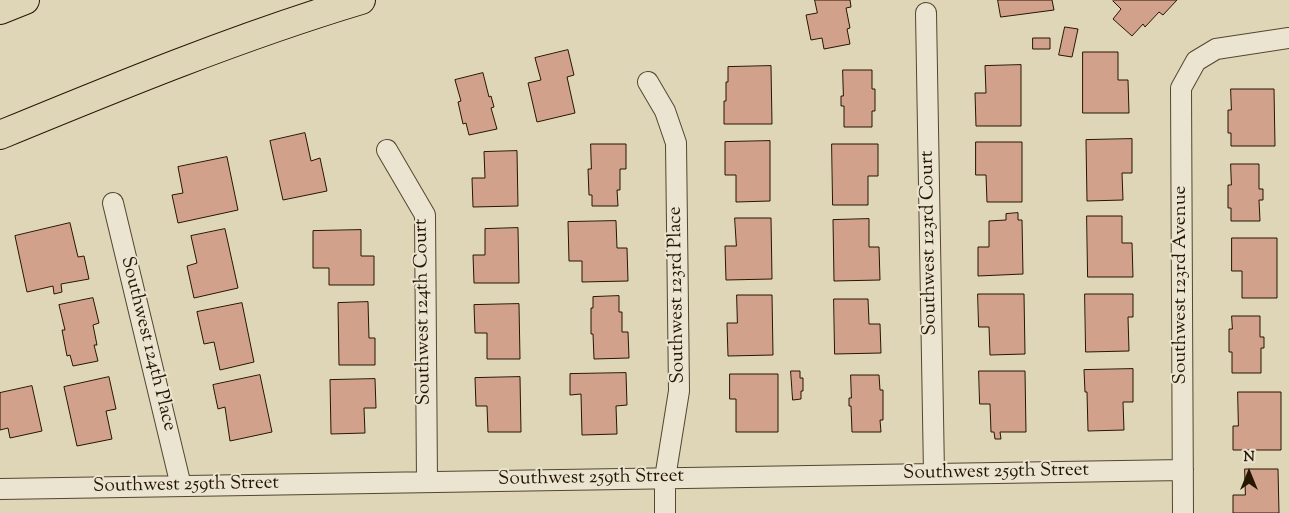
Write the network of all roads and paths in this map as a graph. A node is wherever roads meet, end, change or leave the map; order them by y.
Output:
1 (25, 0) edge
2 (361, 0) edge
3 (0, 10) edge
4 (926, 13) dead end
5 (1289, 38) edge
6 (648, 82) dead end
7 (0, 135) edge
8 (387, 150) dead end
9 (113, 203) dead end
10 (1183, 470) junction
11 (934, 474) junction
12 (665, 478) junction
13 (426, 482) junction
14 (181, 486) junction
15 (0, 489) edge
16 (665, 513) edge
17 (1183, 513) edge

1 - 3 highway
2 - 7 highway
4 - 11 street, Southwest 123rd Court
5 - 10 street, Southwest 123rd Avenue
6 - 12 street, Southwest 123rd Place
8 - 13 street, Southwest 124th Court
9 - 14 street, Southwest 124th Place
10 - 11 street, Southwest 259th Street
10 - 17 street, Southwest 123rd Avenue
11 - 12 street, Southwest 259th Street
12 - 13 street, Southwest 259th Street
12 - 16 street, Southwest 123rd Place
13 - 14 street, Southwest 259th Street
14 - 15 street, Southwest 259th Street

